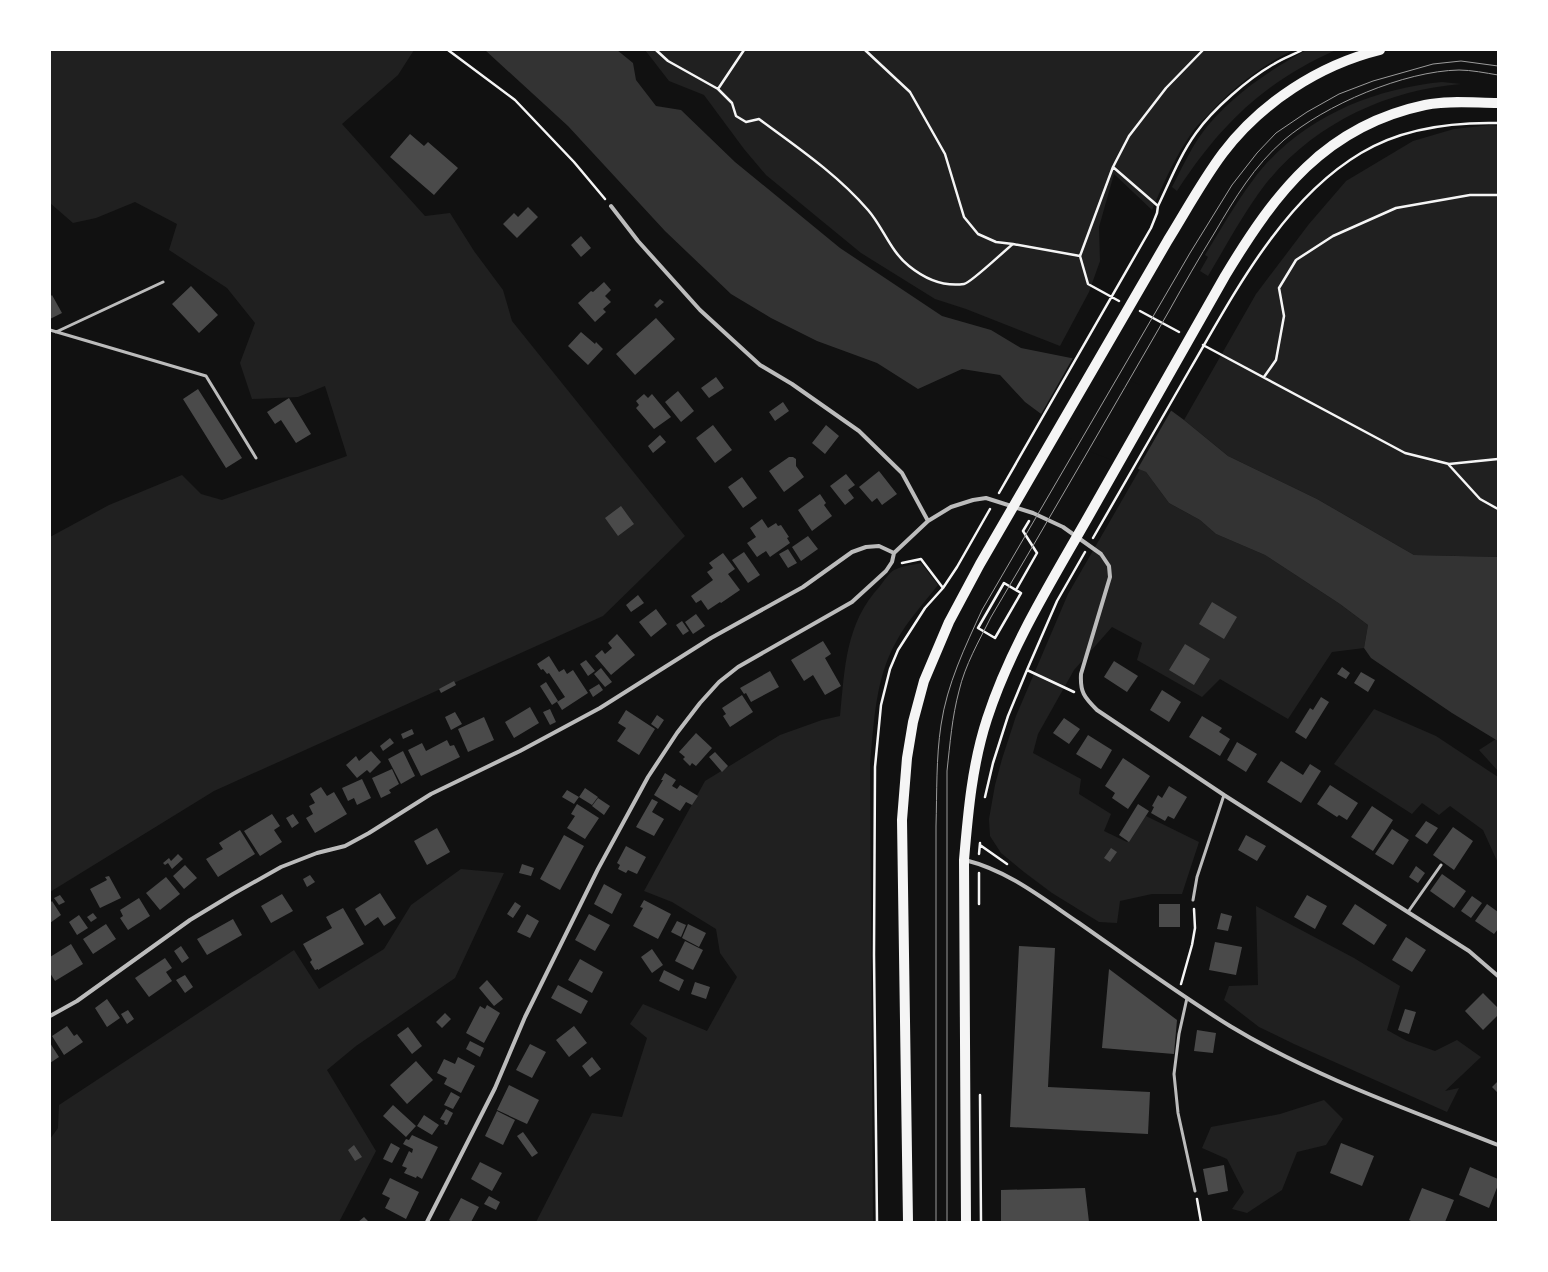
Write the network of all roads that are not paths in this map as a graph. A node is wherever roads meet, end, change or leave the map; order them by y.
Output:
1 (1380, 50) edge
2 (1498, 103) edge
3 (612, 206) road end
4 (163, 282) dead end
5 (50, 330) edge
6 (56, 332) junction
7 (256, 458) dead end
8 (928, 521) junction
9 (894, 553) junction
10 (1224, 795) junction
11 (964, 860) junction
12 (1441, 865) dead end
13 (1193, 900) road end
14 (1408, 912) junction
15 (1498, 976) edge
16 (1187, 998) junction
17 (50, 1016) edge
18 (1498, 1145) edge
19 (1195, 1191) road end
20 (427, 1222) edge
21 (908, 1222) edge
22 (966, 1222) edge

1 - 21 main road
2 - 11 main road
3 - 8 street
4 - 6 lane
5 - 6 lane
6 - 7 lane
8 - 9 street
8 - 10 street
9 - 17 street
9 - 20 street
10 - 13 lane
10 - 14 street
11 - 16 street
11 - 22 main road
12 - 14 lane
14 - 15 street
16 - 18 street
16 - 19 lane

